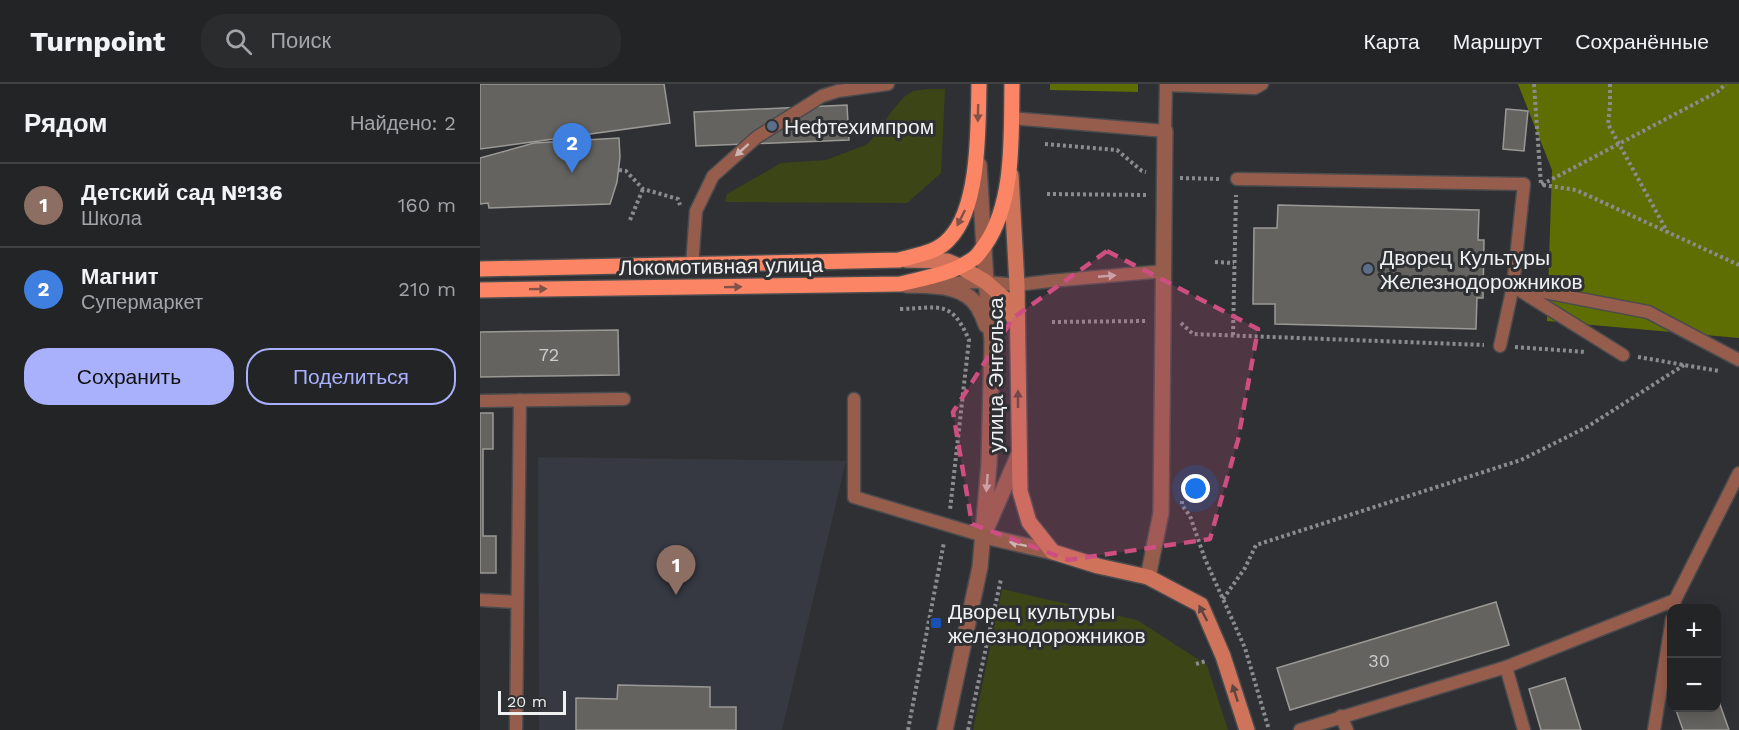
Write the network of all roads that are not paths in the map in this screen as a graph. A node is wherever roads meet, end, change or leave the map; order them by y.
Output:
1 (888, 84) edge
2 (979, 84) edge
3 (1012, 84) edge
4 (1262, 84) edge
5 (1166, 85) edge
6 (1011, 118) junction
7 (1165, 131) junction
8 (978, 141) junction
9 (1011, 160) junction
10 (1237, 179) road end
11 (984, 246) junction
12 (899, 260) junction
13 (692, 266) junction
14 (960, 266) junction
15 (480, 269) edge
16 (1165, 271) junction
17 (986, 282) junction
18 (900, 284) junction
19 (1017, 285) junction
20 (1513, 286) junction
21 (480, 290) edge
22 (992, 341) junction
23 (1018, 342) junction
24 (1500, 346) road end
25 (1623, 355) dead end
26 (1739, 360) edge
27 (624, 399) dead end
28 (854, 399) dead end
29 (520, 400) junction
30 (480, 401) edge
31 (1018, 456) junction
32 (1739, 474) edge
33 (984, 536) junction
34 (1053, 552) junction
35 (1148, 577) junction
36 (480, 600) edge
37 (517, 602) junction
38 (1674, 604) edge
39 (1667, 607) edge
40 (1667, 645) edge
41 (1506, 667) junction
42 (1341, 716) junction
43 (516, 730) edge
44 (945, 730) edge
45 (1247, 730) edge
46 (1300, 730) edge
47 (1347, 730) edge
48 (1524, 730) edge
49 (1654, 730) edge

1 -> 13 lane
2 -> 8 main road, улица Энгельса
3 - 6 main road, улица Энгельса
4 - 5 lane
5 - 7 lane
6 - 7 lane
6 - 9 main road, улица Энгельса
7 - 16 street
8 - 11 street, улица Энгельса
8 -> 12 main road, Локомотивная улица
9 - 11 main road, Локомотивная улица
9 - 19 main road, улица Энгельса
10 - 20 lane
11 - 14 main road, Локомотивная улица
11 - 17 street, улица Энгельса
12 - 13 main road, Локомотивная улица
12 - 14 main road, Локомотивная улица
13 - 15 main road, Локомотивная улица
14 - 17 main road, Локомотивная улица
14 - 18 main road, Локомотивная улица
19 -> 16 lane
16 - 35 street
17 - 18 lane
17 - 19 lane
17 - 22 street, улица Энгельса
17 - 23 main road, Локомотивная улица
21 -> 18 main road, Локомотивная улица
18 - 22 street, улица Энгельса
19 - 23 main road, улица Энгельса
20 - 24 lane
20 - 25 lane
20 - 26 lane
22 -> 33 street, улица Энгельса
31 -> 23 main road, улица Энгельса
27 - 29 lane
28 - 33 lane
29 - 30 lane
29 - 37 lane
31 - 33 street, улица Энгельса
31 - 34 main road
32 - 38 lane
34 -> 33 street
33 - 44 street
34 - 35 main road
45 -> 35 main road
36 - 37 lane
37 - 43 lane
39 - 41 lane
40 - 49 lane
41 - 42 lane
41 - 48 lane
42 - 46 lane
42 - 47 lane

